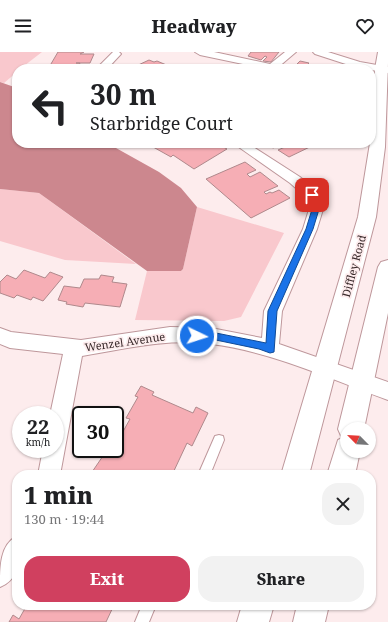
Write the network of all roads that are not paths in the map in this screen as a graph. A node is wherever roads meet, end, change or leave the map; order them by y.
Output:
1 (200, 52) edge
2 (291, 52) edge
3 (318, 52) edge
4 (116, 54) dead end
5 (106, 64) edge
6 (258, 64) edge
7 (276, 64) edge
8 (355, 64) edge
9 (384, 64) edge
10 (376, 147) edge
11 (246, 148) edge
12 (376, 148) edge
13 (388, 267) edge
14 (0, 336) edge
15 (74, 347) junction
16 (270, 349) junction
17 (334, 372) junction
18 (362, 382) junction
19 (388, 391) edge
20 (62, 406) edge
21 (353, 422) edge
22 (219, 440) dead end
23 (52, 458) edge
24 (345, 458) edge
25 (49, 470) edge
26 (206, 470) edge
27 (297, 470) edge
28 (342, 470) edge
29 (12, 556) edge
30 (0, 574) edge
31 (147, 610) edge
32 (257, 610) edge
33 (312, 610) edge
34 (142, 622) edge
35 (253, 622) edge
36 (309, 622) edge

1 - 6 street
2 - 7 street
3 - 8 street
4 - 5 street
9 - 10 main road, Diffley Road
11 - 16 street
12 - 17 main road, Diffley Road
13 - 18 main road
14 - 15 street, Wenzel Avenue
15 - 16 street, Wenzel Avenue
15 - 20 street
16 - 17 street, Wenzel Avenue
17 - 18 street, Wenzel Avenue
17 - 27 main road, Diffley Road
18 - 19 street, Wenzel Avenue
18 - 21 main road
22 - 26 lane
23 - 25 street
24 - 28 main road
29 - 30 street
31 - 34 lane
32 - 35 main road
33 - 36 main road

